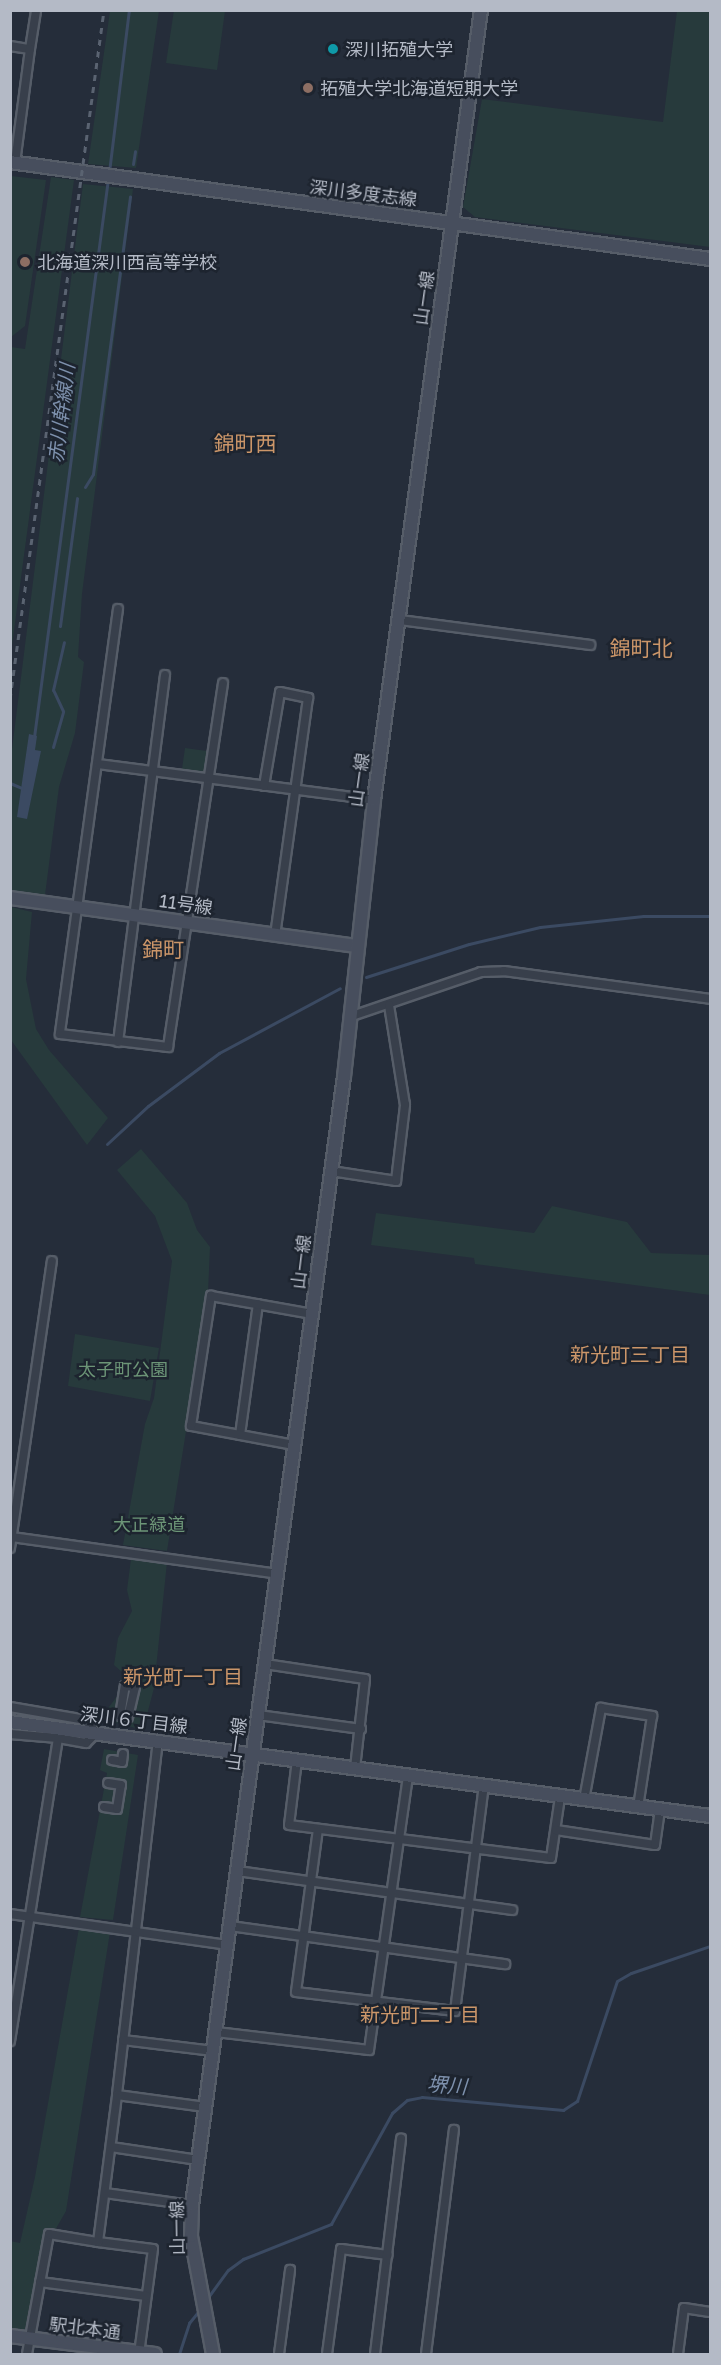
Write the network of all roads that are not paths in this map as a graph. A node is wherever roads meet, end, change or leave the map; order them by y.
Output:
1 (36, 10) edge
2 (481, 10) edge
3 (10, 46) edge
4 (30, 49) junction
5 (13, 163) edge
6 (453, 224) junction
7 (711, 259) edge
8 (118, 609) dead end
9 (400, 620) junction
10 (590, 645) dead end
11 (165, 675) dead end
12 (223, 683) dead end
13 (98, 764) junction
14 (154, 771) junction
15 (208, 778) junction
16 (264, 786) junction
17 (294, 790) junction
18 (374, 800) junction
19 (15, 899) edge
20 (77, 907) junction
21 (132, 915) junction
22 (187, 922) junction
23 (275, 935) junction
24 (356, 946) junction
25 (711, 999) edge
26 (389, 1005) junction
27 (349, 1017) junction
28 (118, 1042) junction
29 (331, 1171) junction
30 (52, 1261) dead end
31 (258, 1304) junction
32 (312, 1314) junction
33 (240, 1435) junction
34 (294, 1445) junction
35 (12, 1537) junction
36 (10, 1548) edge
37 (277, 1575) junction
38 (265, 1664) junction
39 (10, 1707) edge
40 (258, 1714) junction
41 (10, 1722) edge
42 (361, 1729) junction
43 (96, 1733) junction
44 (10, 1734) edge
45 (58, 1738) junction
46 (158, 1740) junction
47 (253, 1753) junction
48 (123, 1755) dead end
49 (112, 1760) dead end
50 (297, 1760) junction
51 (355, 1768) junction
52 (408, 1775) junction
53 (108, 1783) dead end
54 (484, 1786) junction
55 (560, 1797) junction
56 (584, 1800) junction
57 (105, 1807) dead end
58 (638, 1808) junction
59 (660, 1811) junction
60 (711, 1816) edge
61 (318, 1829) junction
62 (556, 1830) junction
63 (399, 1837) junction
64 (476, 1846) junction
65 (238, 1871) junction
66 (311, 1881) junction
67 (390, 1892) junction
68 (468, 1903) junction
69 (512, 1910) dead end
70 (10, 1914) edge
71 (31, 1917) junction
72 (230, 1926) junction
73 (135, 1931) junction
74 (304, 1936) junction
75 (227, 1945) junction
76 (383, 1947) junction
77 (460, 1958) junction
78 (505, 1964) dead end
79 (376, 2001) junction
80 (216, 2032) junction
81 (123, 2040) junction
82 (10, 2041) edge
83 (213, 2051) junction
84 (117, 2095) junction
85 (205, 2107) junction
86 (454, 2130) dead end
87 (400, 2139) dead end
88 (111, 2147) junction
89 (198, 2160) junction
90 (105, 2193) junction
91 (192, 2205) junction
92 (98, 2242) junction
93 (388, 2255) junction
94 (290, 2270) dead end
95 (40, 2282) junction
96 (146, 2296) junction
97 (711, 2312) edge
98 (10, 2336) edge
99 (30, 2339) junction
100 (140, 2354) edge
101 (27, 2355) edge
102 (156, 2355) edge
103 (213, 2355) edge
104 (279, 2355) edge
105 (327, 2355) edge
106 (375, 2355) edge
107 (426, 2355) edge
108 (678, 2355) edge

1 - 4 street
2 - 6 street, 山一線
3 - 4 street
4 - 5 street
5 - 6 street, 深川多度志線
6 - 7 street, 深川多度志線
6 - 9 street, 山一線
8 - 13 street
9 - 10 street
9 - 18 street, 山一線
11 - 14 street
12 - 15 street
13 - 14 street
13 - 20 street
14 - 15 street
14 - 21 street
15 - 16 street
15 - 22 street
16 - 17 street
16 - 17 street
17 - 18 street
17 - 23 street
18 - 24 street, 山一線
19 - 20 street, 11号線
20 - 21 street, 11号線
20 - 28 street
21 - 22 street, 11号線
21 - 28 street
22 - 23 street, 11号線
22 - 28 street
23 - 24 street, 11号線
24 - 27 street, 山一線
25 - 26 street
26 - 27 street
26 - 29 street
27 - 29 street, 山一線
29 - 32 street, 山一線
30 - 35 street
31 - 32 street
31 - 33 street
31 - 33 street
32 - 34 street, 山一線
33 - 34 street
34 - 37 street, 山一線
35 - 36 street
35 - 37 street
37 - 38 street, 山一線
38 - 40 street, 山一線
38 - 42 street
39 - 43 street
40 - 42 street
40 - 47 street, 山一線
41 - 43 street, 深川６丁目線
42 - 51 street
43 - 45 street
43 - 46 street, 深川６丁目線
44 - 45 street
45 - 71 street
46 - 47 street, 深川６丁目線
46 - 73 street
47 - 50 street, 深川６丁目線
47 - 65 street, 山一線
48 - 49 street
50 - 51 street, 深川６丁目線
50 - 61 street
51 - 52 street, 深川６丁目線
52 - 54 street, 深川６丁目線
52 - 63 street
53 - 57 street
54 - 55 street, 深川６丁目線
54 - 64 street
55 - 56 street, 深川６丁目線
55 - 62 street
56 - 58 street, 深川６丁目線
56 - 58 street
58 - 59 street, 深川６丁目線
59 - 60 street, 深川６丁目線
59 - 62 street
61 - 63 street
61 - 66 street
62 - 64 street
63 - 64 street
63 - 67 street
64 - 68 street
65 - 66 street
65 - 72 street, 山一線
66 - 67 street
66 - 74 street
67 - 68 street
67 - 76 street
68 - 69 street
68 - 77 street
70 - 71 street
71 - 73 street
71 - 82 street
72 - 74 street
72 - 75 street, 山一線
73 - 75 street
73 - 81 street
74 - 76 street
74 - 79 street
75 - 80 street, 山一線
76 - 77 street
76 - 79 street
77 - 78 street
77 - 79 street
79 - 80 street
80 - 83 street, 山一線
81 - 83 street
81 - 84 street
83 - 85 street, 山一線
84 - 85 street
84 - 88 street
85 - 89 street, 山一線
86 - 107 street
87 - 93 street
88 - 89 street
88 - 90 street
89 - 91 street, 山一線
90 - 91 street
90 - 92 street
91 - 103 street, 山一線
92 - 95 street
92 - 96 street
93 - 105 street
93 - 106 street
94 - 104 street
95 - 96 street
95 - 99 street
96 - 100 street
97 - 108 street
98 - 99 street, 駅北本通
99 - 100 street, 駅北本通
99 - 101 street
100 - 102 street, 駅北本通

